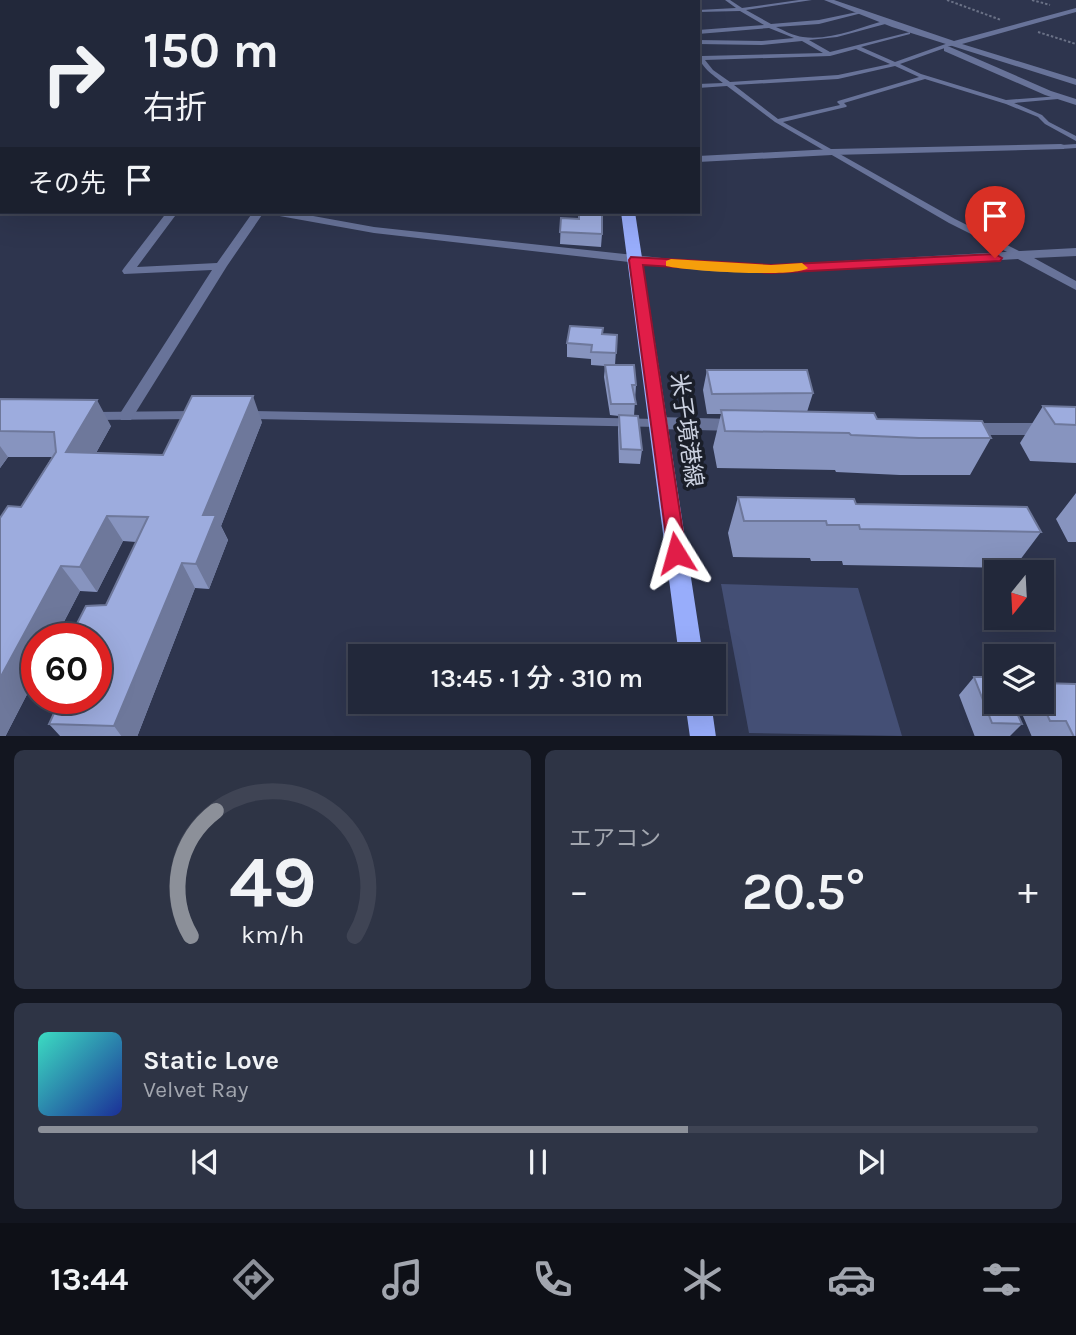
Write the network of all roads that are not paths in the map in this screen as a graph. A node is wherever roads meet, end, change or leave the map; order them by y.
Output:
1 (727, 0) edge
2 (810, 0) edge
3 (827, 0) edge
4 (741, 10) junction
5 (1076, 10) edge
6 (700, 11) edge
7 (860, 12) junction
8 (891, 23) junction
9 (772, 27) junction
10 (700, 32) edge
11 (908, 33) junction
12 (803, 39) junction
13 (700, 42) edge
14 (954, 43) junction
15 (856, 47) junction
16 (942, 47) junction
17 (830, 54) junction
18 (700, 57) edge
19 (893, 65) junction
20 (925, 76) junction
21 (1076, 82) edge
22 (729, 83) junction
23 (700, 86) edge
24 (1058, 97) junction
25 (1006, 102) junction
26 (1076, 102) edge
27 (777, 121) junction
28 (1076, 139) edge
29 (1076, 146) edge
30 (1061, 147) joint
31 (832, 152) junction
32 (700, 159) edge
33 (171, 214) edge
34 (257, 214) edge
35 (285, 214) edge
36 (628, 214) edge
37 (1076, 252) edge
38 (1022, 257) junction
39 (635, 260) junction
40 (221, 266) junction
41 (1076, 286) edge
42 (203, 415) edge
43 (241, 415) edge
44 (89, 416) edge
45 (127, 416) junction
46 (658, 423) junction
47 (753, 425) edge
48 (955, 429) edge
49 (1076, 429) edge
50 (689, 644) edge
51 (700, 714) edge
52 (703, 736) edge

1 - 4 lane
2 - 4 lane
3 - 7 street
4 - 6 lane
4 - 9 lane
5 - 14 street
7 - 8 street
7 - 9 lane
8 - 11 street
8 - 12 lane
8 - 14 street
9 - 10 lane
9 - 12 lane
11 - 15 lane
11 - 16 street
12 - 13 lane
12 - 17 lane
14 - 16 lane
14 - 21 street
15 - 17 lane
15 - 19 lane
16 - 19 lane
16 - 24 street
17 - 18 lane
18 - 22 lane
19 - 20 lane
19 - 22 lane
20 - 25 lane
20 - 27 lane
22 - 23 lane
22 - 27 lane
24 - 25 lane
24 - 26 street
25 - 28 lane
27 - 31 lane
29 - 30 lane
30 - 31 street
31 - 32 street
31 - 38 lane
33 - 40 street
34 - 40 street
35 - 39 street
36 - 39 main road, 米子境港線
37 - 38 street
38 - 39 street
38 - 41 street
39 - 46 main road, 米子境港線
40 - 45 street
42 - 45 lane
43 - 46 lane
44 - 45 lane
46 - 47 street
46 - 50 main road, 米子境港線
48 - 49 street
51 - 52 main road

